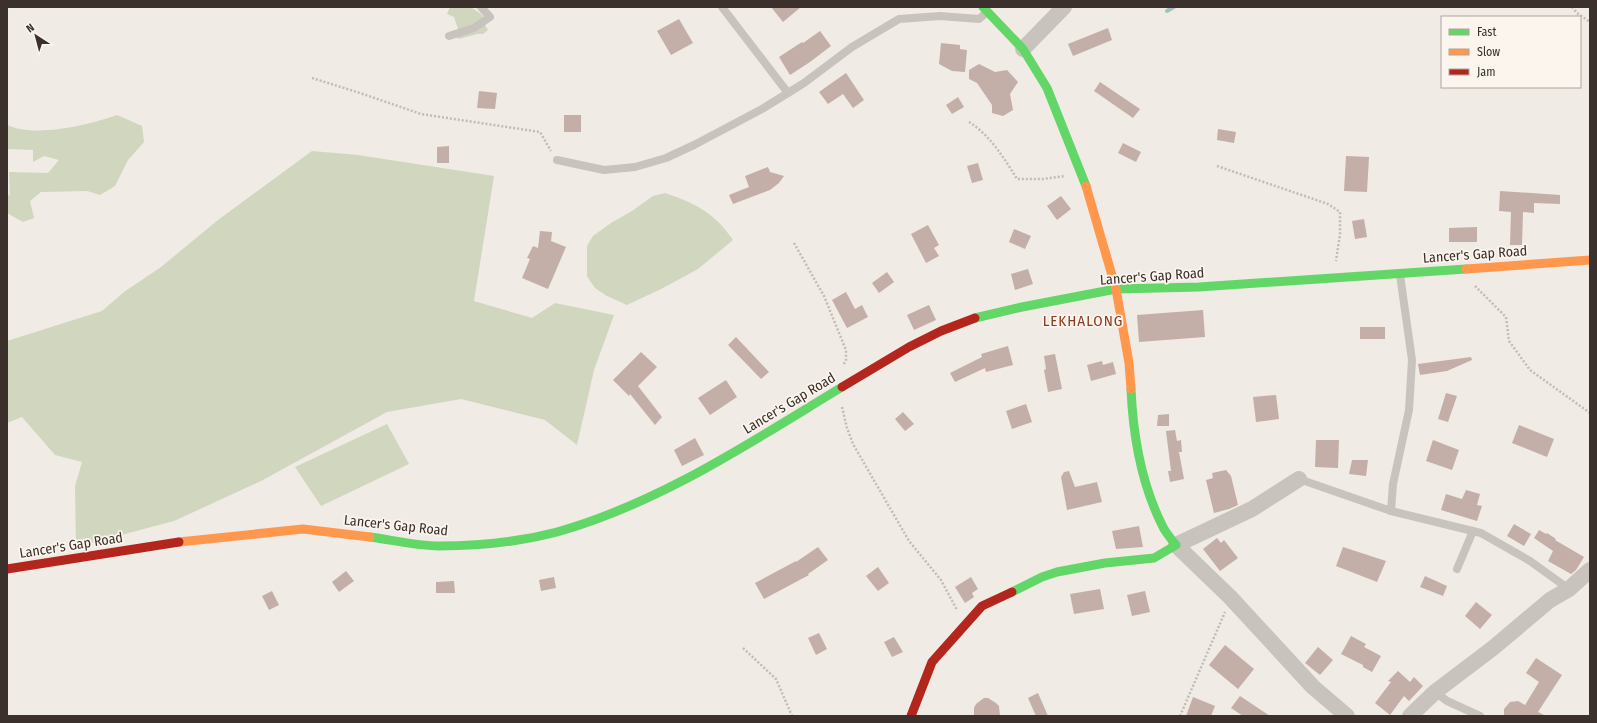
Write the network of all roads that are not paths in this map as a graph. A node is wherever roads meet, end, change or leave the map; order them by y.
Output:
1 (481, 7) edge
2 (722, 7) edge
3 (1064, 7) edge
4 (986, 9) edge
5 (449, 36) dead end
6 (1023, 49) junction
7 (788, 93) junction
8 (557, 160) road end
9 (1590, 260) edge
10 (1399, 272) junction
11 (1116, 289) junction
12 (1300, 479) joint
13 (1391, 511) junction
14 (1473, 531) junction
15 (1176, 545) junction
16 (7, 569) edge
17 (1457, 569) dead end
18 (1590, 570) edge
19 (1569, 589) junction
20 (1435, 692) junction
21 (911, 716) edge
22 (1347, 716) edge
23 (1410, 716) edge
24 (1480, 716) edge

1 - 5 lane
2 - 7 lane
3 - 6 street
4 - 6 main road
4 - 7 lane
6 - 11 main road
7 - 8 lane
9 - 10 main road, Lancer's Gap Road
10 - 11 main road, Lancer's Gap Road
10 - 13 lane
11 - 15 main road
11 - 16 main road, Lancer's Gap Road
12 - 13 lane
12 - 15 street
13 - 14 lane
14 - 17 lane
14 - 19 lane
15 - 21 main road
15 - 22 street
18 - 19 street
19 - 20 street
20 - 23 street
20 - 24 lane

